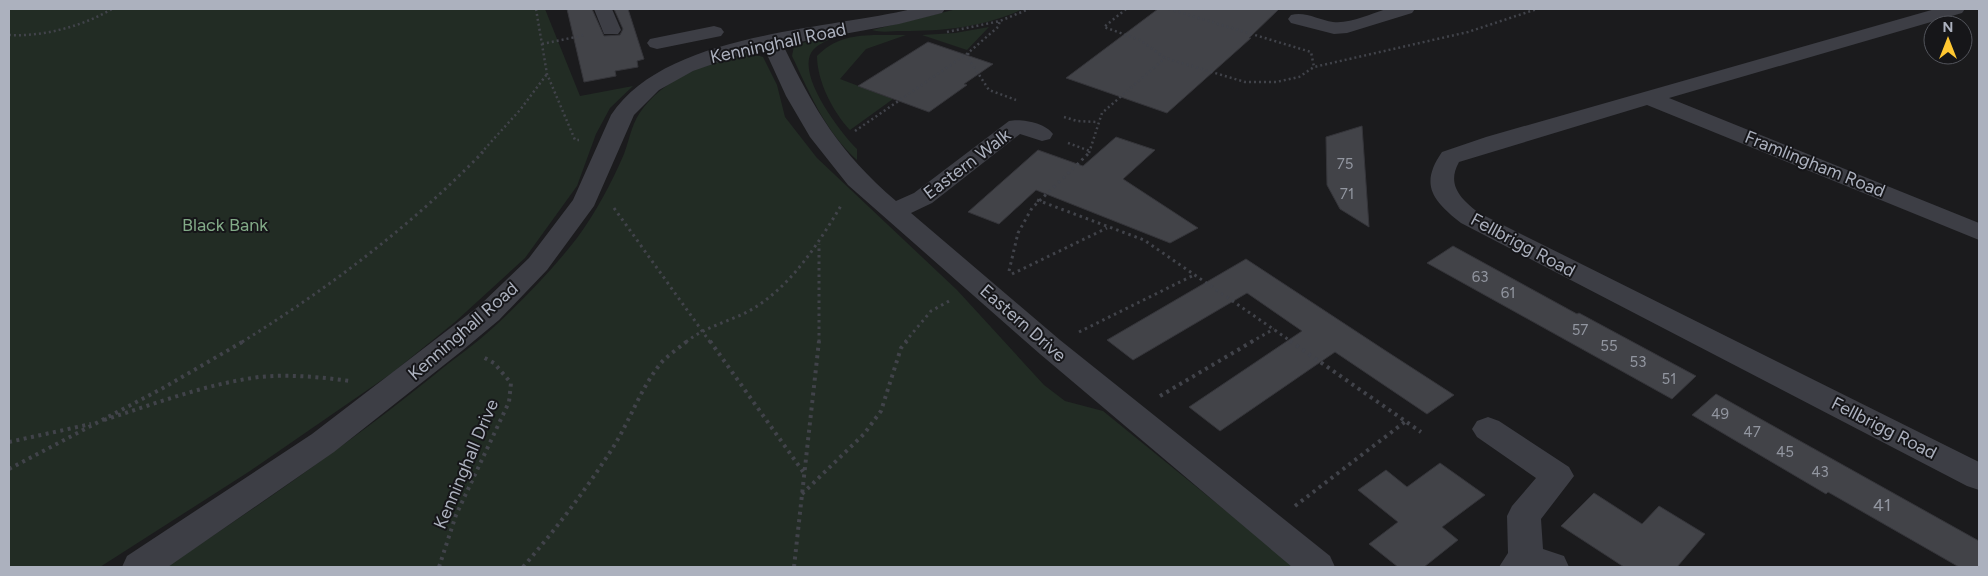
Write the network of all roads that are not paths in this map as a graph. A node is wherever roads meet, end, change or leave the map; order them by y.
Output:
1 (603, 9) edge
2 (935, 9) edge
3 (1405, 9) edge
4 (1955, 9) edge
5 (1298, 19) dead end
6 (611, 30) road end
7 (714, 32) dead end
8 (692, 37) junction
9 (771, 41) junction
10 (657, 43) dead end
11 (707, 57) junction
12 (1649, 98) junction
13 (1042, 134) dead end
14 (892, 212) junction
15 (1979, 232) edge
16 (1488, 429) dead end
17 (1979, 477) edge
18 (1531, 564) edge
19 (140, 567) edge
20 (1317, 567) edge

1 - 6 street
2 - 9 street, Kenninghall Road
3 - 5 street
4 - 12 street, Fellbrigg Road
7 - 8 street
8 - 10 street
8 - 11 street
9 - 11 street, Kenninghall Road
9 - 14 street, Eastern Drive
11 - 19 street, Kenninghall Road
12 - 15 street, Framlingham Road
12 - 17 street, Fellbrigg Road
13 - 14 street, Eastern Walk
14 - 20 street, Eastern Drive
16 - 18 street

